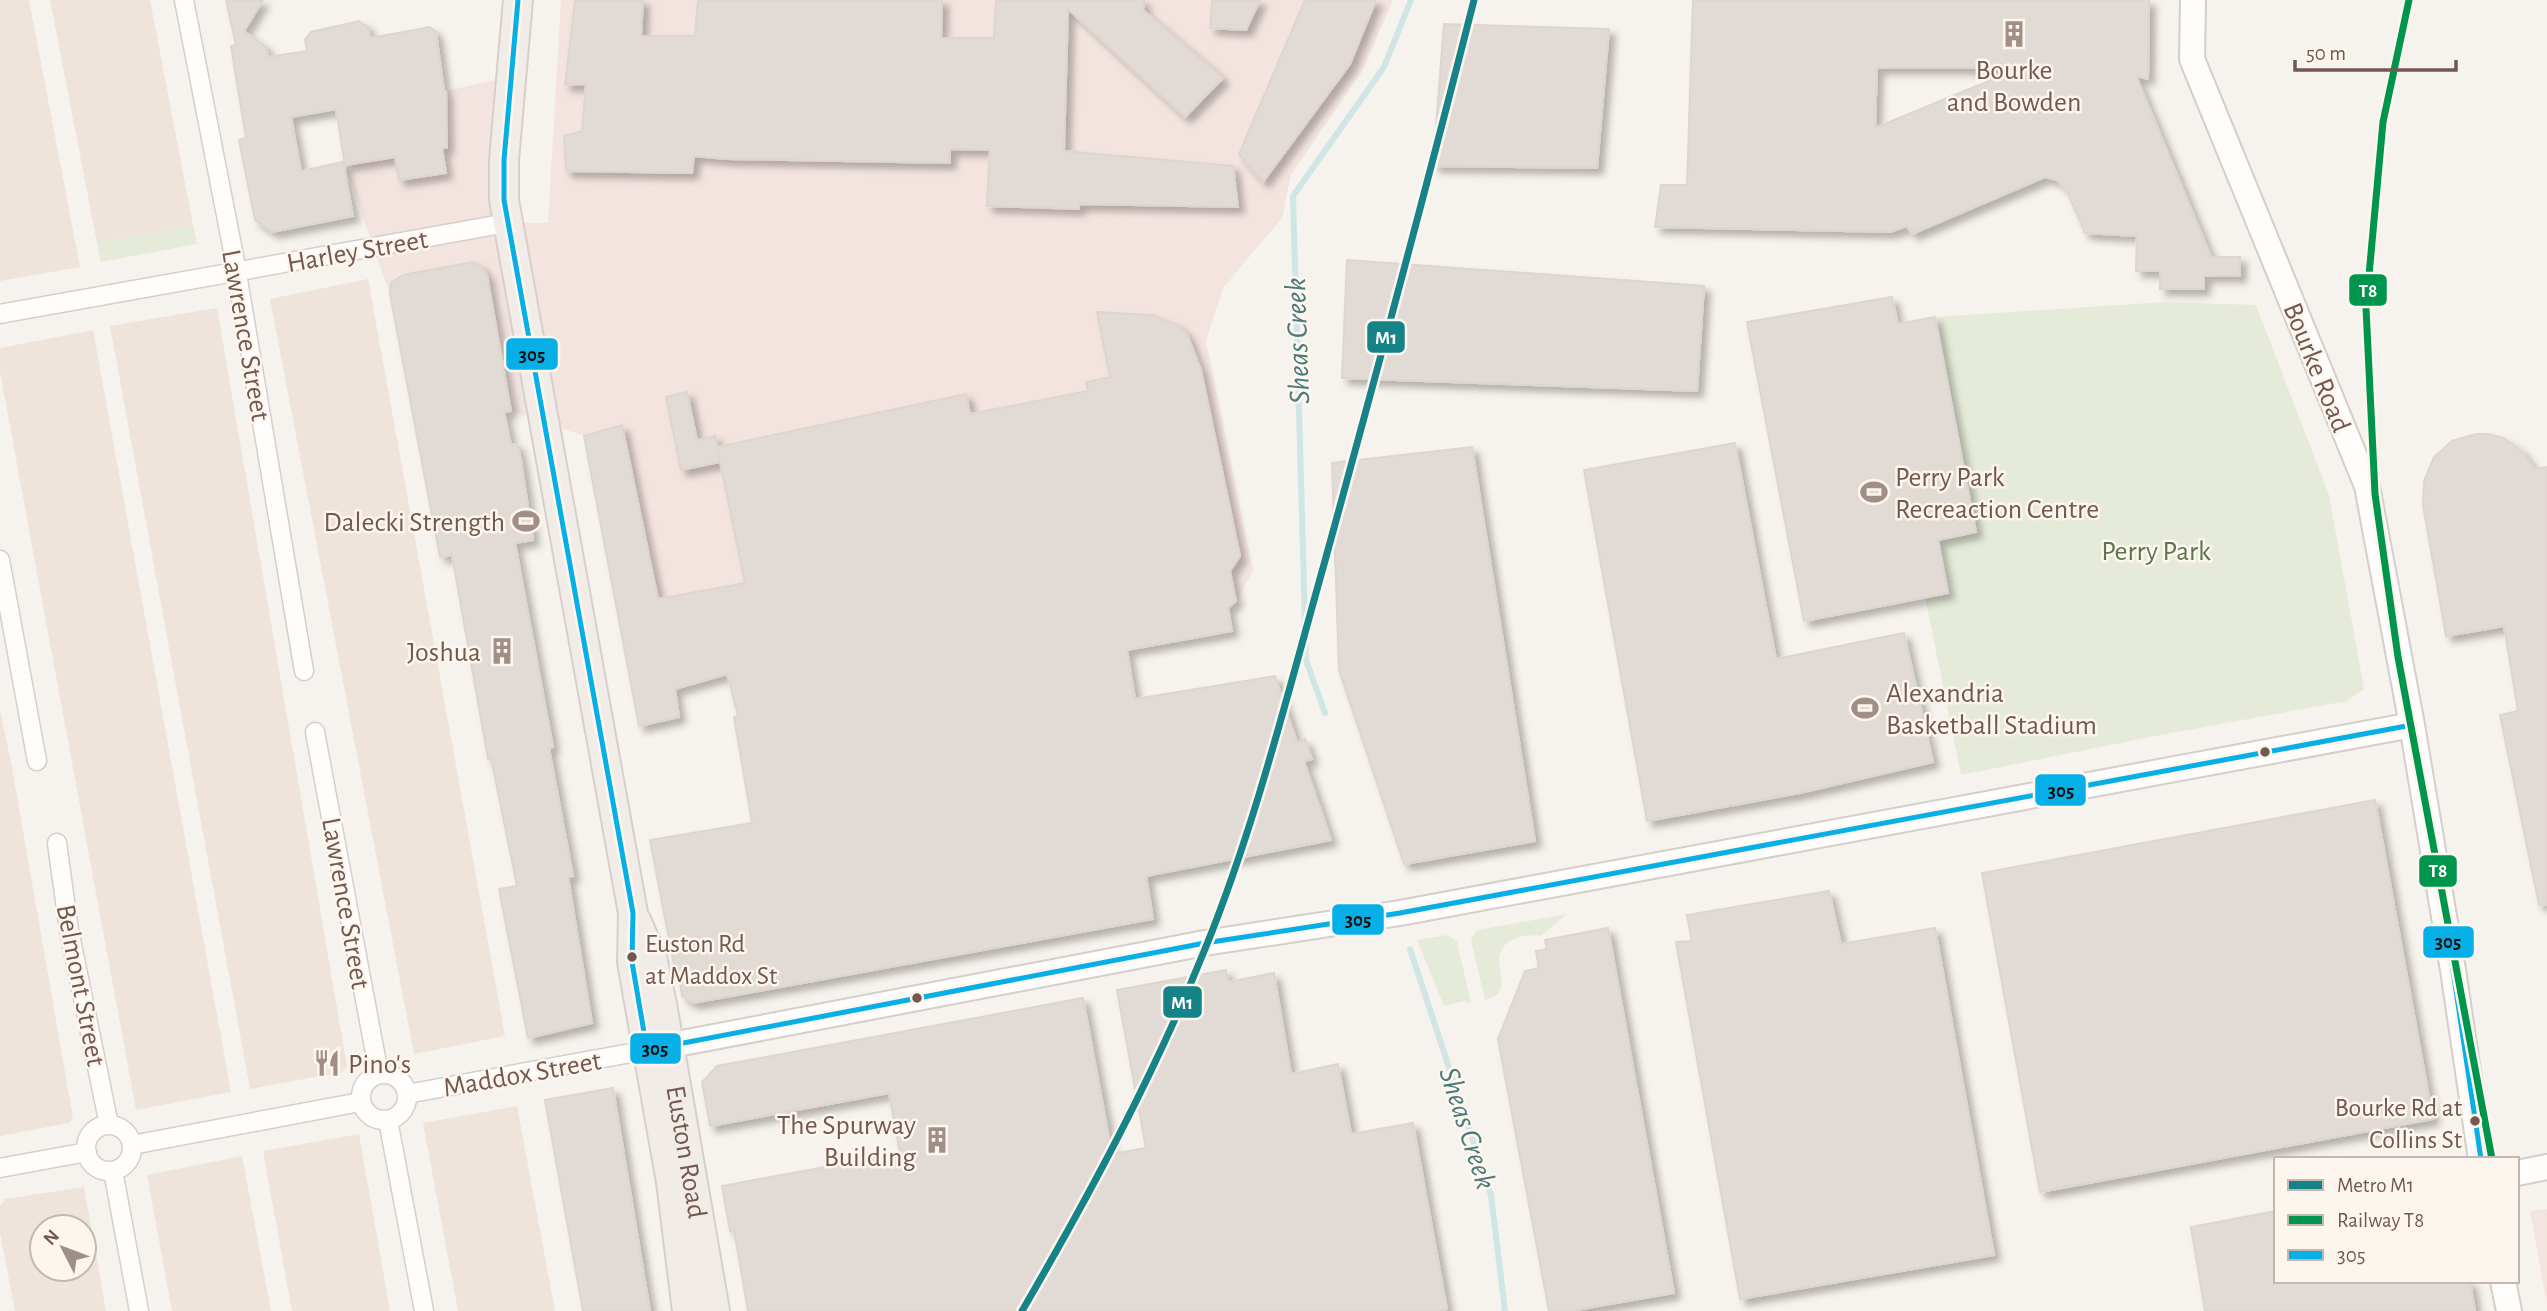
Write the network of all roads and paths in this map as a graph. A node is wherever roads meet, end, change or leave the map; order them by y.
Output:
1 (184, 0) edge
2 (518, 0) edge
3 (2193, 0) edge
4 (507, 223) junction
5 (236, 272) junction
6 (0, 314) edge
7 (0, 560) edge
8 (304, 671) dead end
9 (2412, 725) junction
10 (315, 732) dead end
11 (37, 761) dead end
12 (57, 843) dead end
13 (658, 1048) junction
14 (379, 1074) junction
15 (407, 1094) junction
16 (360, 1102) junction
17 (388, 1120) junction
18 (109, 1125) junction
19 (132, 1144) junction
20 (87, 1152) junction
21 (2481, 1157) edge
22 (2547, 1167) edge
23 (0, 1168) edge
24 (113, 1171) junction
25 (2519, 1173) edge
26 (2503, 1283) edge
27 (139, 1311) edge
28 (424, 1311) edge
29 (687, 1311) edge
30 (715, 1311) edge
31 (2509, 1311) edge

1 - 5 street, Lawrence Street
2 - 4 main road, Euston Road
3 - 9 street, Bourke Road
4 - 5 street, Harley Street
4 - 13 main road, Euston Road
5 - 6 street, Harley Street
5 - 8 street, Lawrence Street
7 - 11 street
9 - 13 street, Maddox Street
9 - 21 street, Bourke Road
10 - 14 street, Lawrence Street
12 - 18 street, Belmont Street
13 - 15 street, Maddox Street
13 - 29 main road, Euston Road
13 - 30 main road, Euston Road
14 - 15 street
14 - 16 street
15 - 17 street
16 - 17 street
16 - 19 street
17 - 28 street
18 - 19 street
18 - 20 street
19 - 24 street
20 - 23 street
20 - 24 street
22 - 25 street
24 - 27 street
26 - 31 street

